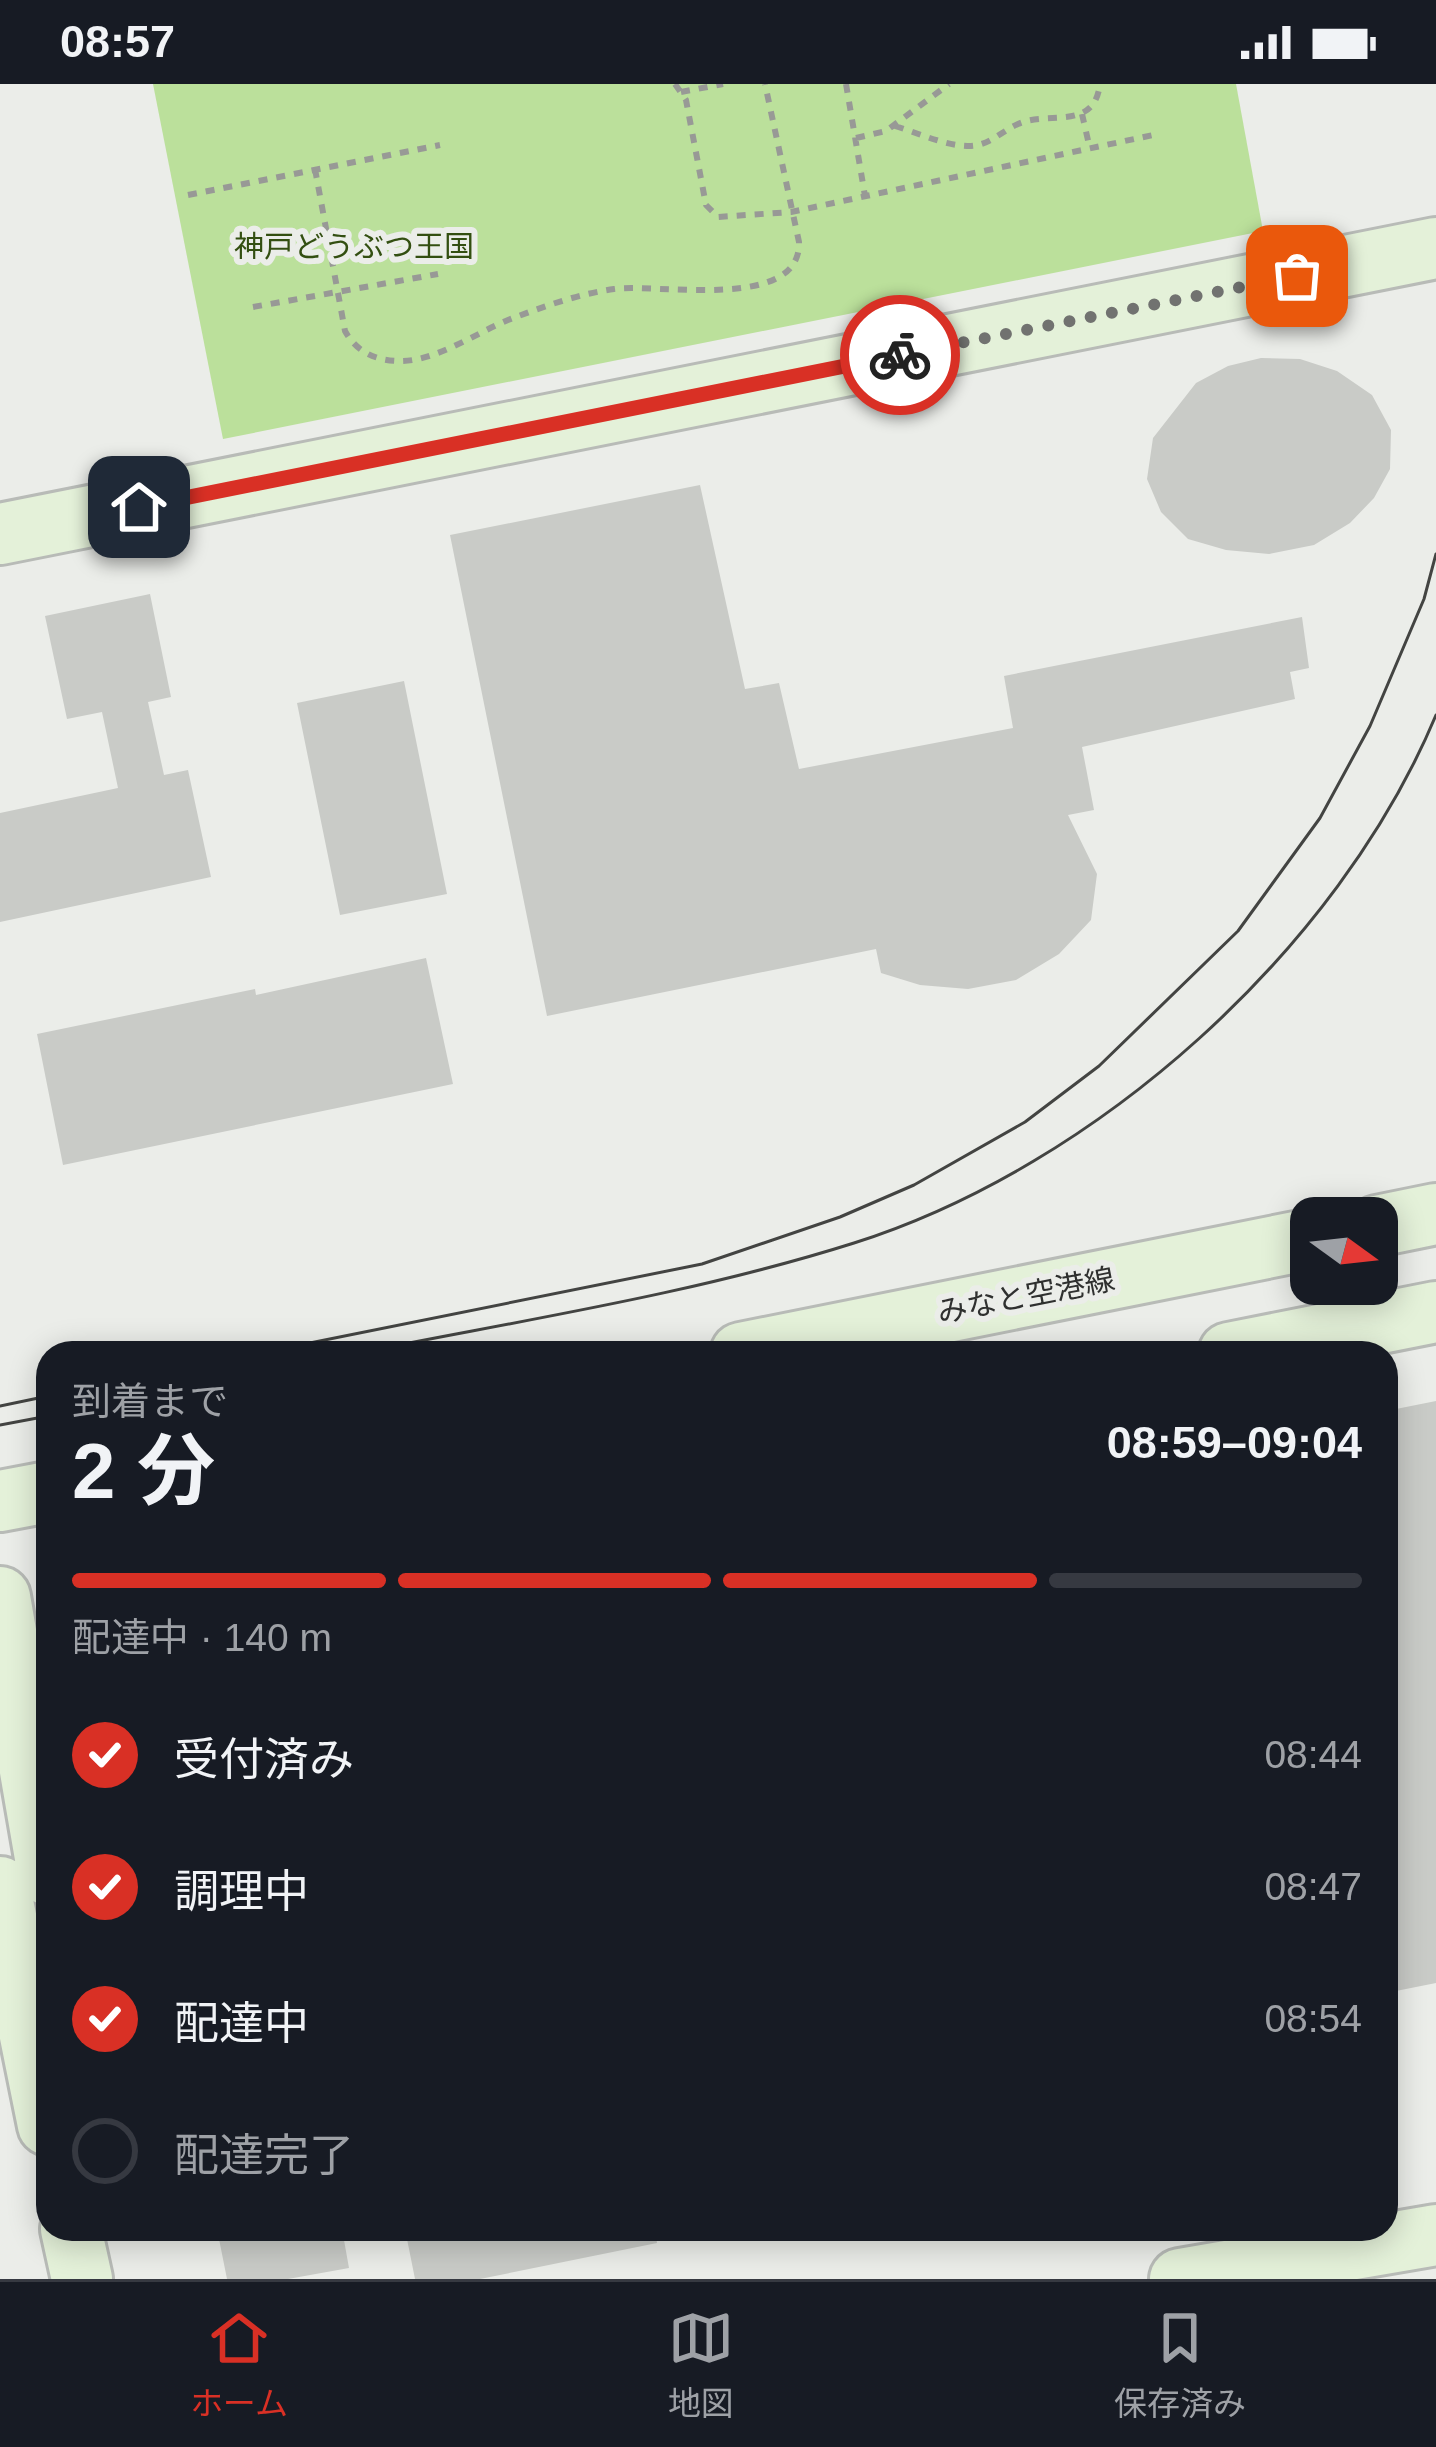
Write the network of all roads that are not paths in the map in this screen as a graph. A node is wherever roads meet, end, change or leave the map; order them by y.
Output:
1 (1436, 248) edge
2 (0, 534) edge
3 (1436, 1214) edge
4 (1398, 1222) edge
5 (1290, 1243) edge
6 (1436, 1312) edge
7 (801, 1341) edge
8 (1290, 1341) edge
9 (36, 1494) edge
10 (0, 1501) edge
11 (36, 1591) edge
12 (0, 1598) edge
13 (36, 1806) edge
14 (0, 1887) edge
15 (36, 2066) edge
16 (1436, 2235) edge
17 (74, 2241) edge
18 (116, 2241) edge
19 (82, 2279) edge
20 (124, 2279) edge
21 (1180, 2279) edge

1 - 2 street
3 - 4 street
5 - 7 street, みなと空港線
6 - 8 street
9 - 10 street
11 - 12 street
12 - 13 street
14 - 15 street
16 - 21 street
17 - 19 street
18 - 20 street

